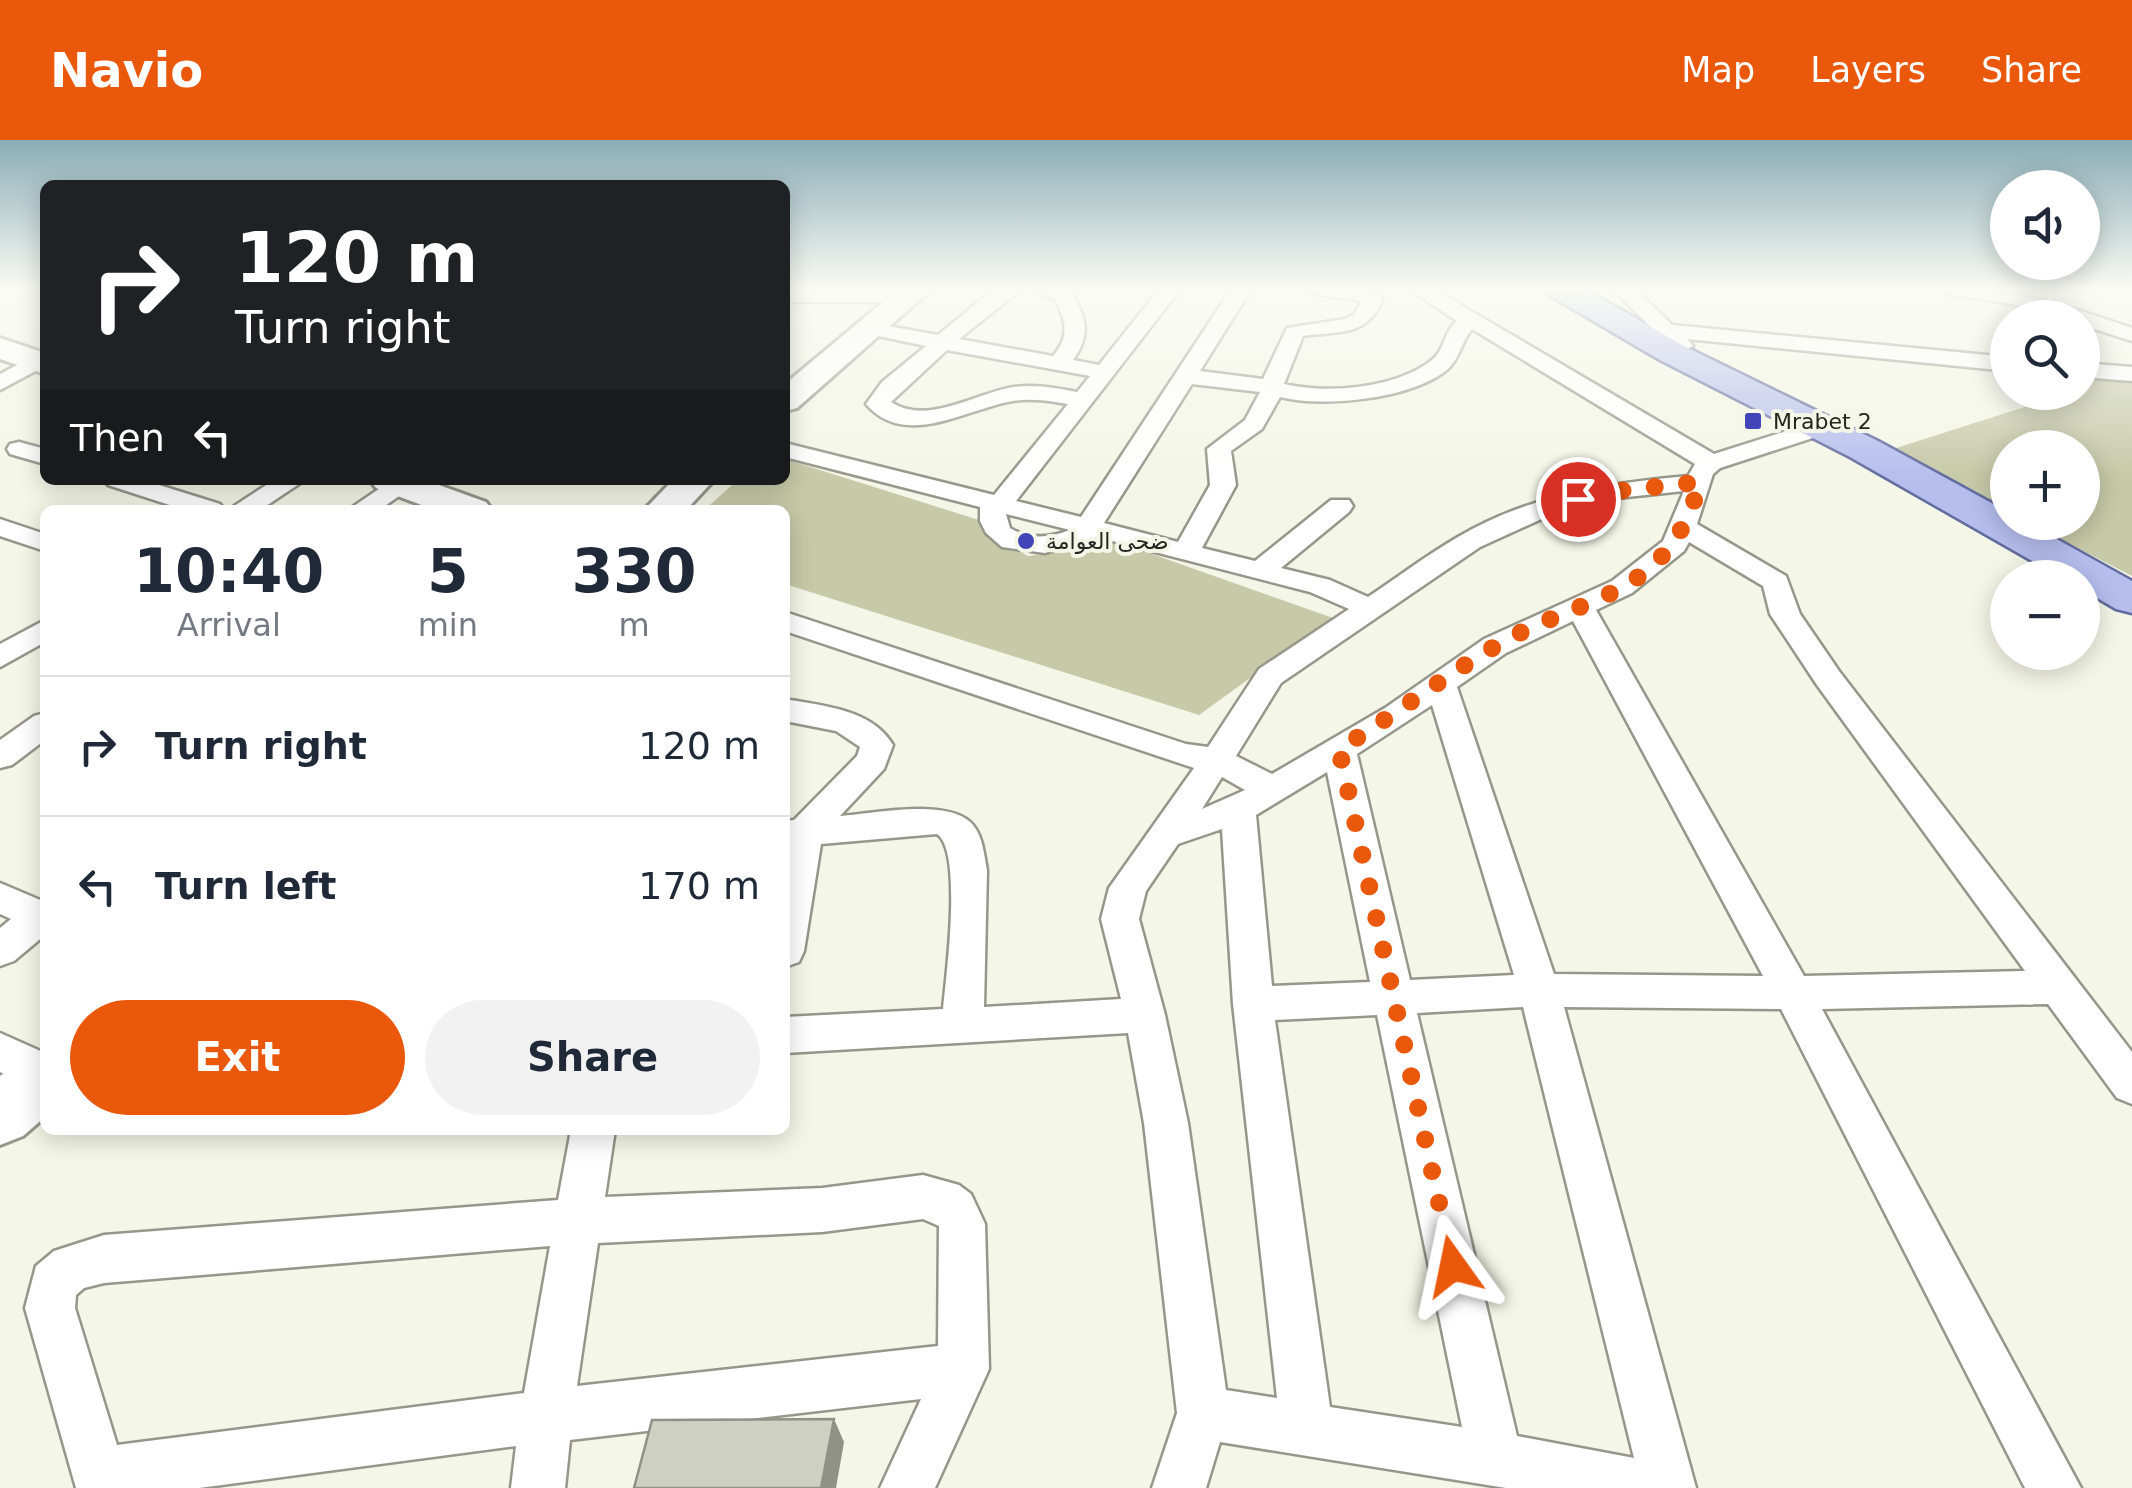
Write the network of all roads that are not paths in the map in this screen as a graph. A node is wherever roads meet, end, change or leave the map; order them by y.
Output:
1 (9, 351) edge
2 (845, 351) edge
3 (932, 351) edge
4 (986, 351) edge
5 (1070, 351) edge
6 (1119, 351) edge
7 (1201, 351) edge
8 (1287, 351) edge
9 (1449, 351) edge
10 (1519, 351) edge
11 (1631, 351) edge
12 (1671, 351) edge
13 (1687, 351) edge
14 (1877, 351) edge
15 (40, 360) edge
16 (40, 362) edge
17 (1990, 362) edge
18 (1058, 364) junction
19 (1701, 368) junction
20 (2100, 371) edge
21 (1102, 372) junction
22 (2132, 374) edge
23 (1184, 376) junction
24 (0, 383) edge
25 (1272, 388) junction
26 (790, 398) edge
27 (1081, 399) junction
28 (1808, 430) junction
29 (19, 449) dead end
30 (790, 451) edge
31 (40, 455) edge
32 (1706, 472) junction
33 (133, 485) edge
34 (284, 485) edge
35 (392, 485) edge
36 (404, 485) edge
37 (690, 485) edge
38 (195, 505) edge
39 (250, 505) edge
40 (368, 505) edge
41 (458, 505) edge
42 (669, 505) edge
43 (996, 505) junction
44 (1340, 506) dead end
45 (0, 527) edge
46 (1685, 528) junction
47 (1088, 530) junction
48 (40, 541) edge
49 (1187, 550) junction
50 (2030, 560) edge
51 (1260, 570) junction
52 (790, 598) edge
53 (2100, 599) edge
54 (2132, 599) edge
55 (1368, 608) junction
56 (1582, 609) junction
57 (2132, 616) edge
58 (790, 623) edge
59 (30, 635) edge
60 (0, 657) edge
61 (1440, 682) junction
62 (790, 711) edge
63 (40, 728) edge
64 (1339, 749) junction
65 (6, 753) edge
66 (1215, 760) junction
67 (40, 762) edge
68 (1256, 800) junction
69 (795, 833) edge
70 (1166, 835) junction
71 (790, 892) edge
72 (0, 897) edge
73 (40, 917) edge
74 (40, 920) edge
75 (0, 950) edge
76 (2061, 987) junction
77 (1539, 990) junction
78 (1793, 994) junction
79 (1394, 998) junction
80 (1254, 1004) junction
81 (1145, 1015) junction
82 (962, 1027) junction
83 (790, 1035) edge
84 (0, 1051) edge
85 (40, 1073) edge
86 (40, 1080) edge
87 (2132, 1085) edge
88 (0, 1115) edge
89 (592, 1135) edge
90 (580, 1221) junction
91 (963, 1369) junction
92 (1203, 1412) junction
93 (546, 1416) junction
94 (1307, 1430) junction
95 (1496, 1458) junction
96 (101, 1481) edge
97 (538, 1488) edge
98 (906, 1488) edge
99 (1179, 1488) edge
100 (1650, 1488) edge
101 (1669, 1488) edge
102 (2054, 1488) edge

1 - 15 street
2 - 26 street
3 - 27 street
4 - 18 street
5 - 18 street
6 - 21 street
7 - 23 street
8 - 25 street
9 - 25 street
10 - 32 street
11 - 28 main road
12 - 19 main road
13 - 19 street
14 - 17 street
16 - 24 street
18 - 21 street
19 - 28 main road
20 - 22 street
21 - 27 street
23 - 25 street
23 - 47 street
25 - 49 street
27 - 43 street
28 - 32 street
28 - 50 main road
28 - 54 main road
29 - 31 street
30 - 43 street
32 - 46 street
32 - 55 street
33 - 38 street
34 - 39 street
35 - 40 street
36 - 41 street
37 - 42 street
43 - 47 street
44 - 51 street
45 - 48 street
46 - 56 street
46 - 76 street
47 - 49 street
49 - 51 street
51 - 55 street
52 - 66 street
53 - 57 main road
55 - 66 street
56 - 61 street
56 - 78 street
58 - 66 street
59 - 60 street
61 - 64 street
61 - 77 street
62 - 69 street
63 - 65 street
64 - 68 street
64 - 79 street
65 - 67 street
66 - 68 street
66 - 70 street
68 - 70 street
68 - 80 street
69 - 71 street
69 - 82 street
70 - 81 street
72 - 73 street
74 - 75 street
76 - 78 street
76 - 87 street
77 - 78 street
77 - 79 street
77 - 101 street
78 - 102 street
79 - 80 street
79 - 95 street
80 - 94 street
81 - 82 street
81 - 92 street
82 - 83 street
84 - 85 street
86 - 88 street
89 - 90 street
90 - 91 street
90 - 93 street
90 - 96 street
91 - 93 street
91 - 98 street
92 - 94 street
92 - 99 street
93 - 96 street
93 - 97 street
94 - 95 street
95 - 100 street

